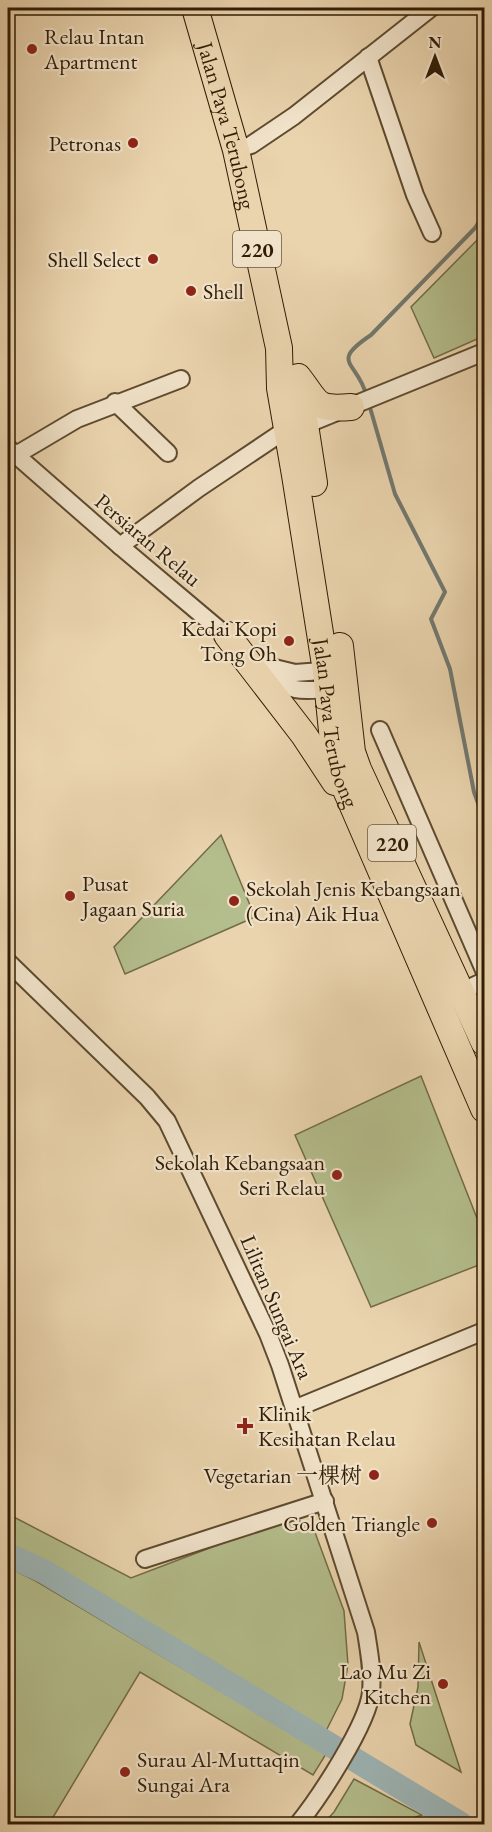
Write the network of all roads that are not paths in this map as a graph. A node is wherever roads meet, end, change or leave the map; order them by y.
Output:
1 (197, 8) edge
2 (431, 8) edge
3 (368, 57) junction
4 (236, 150) junction
5 (432, 233) dead end
6 (484, 352) edge
7 (284, 356) junction
8 (181, 379) dead end
9 (115, 402) junction
10 (353, 405) junction
11 (296, 427) junction
12 (12, 452) edge
13 (168, 453) dead end
14 (120, 546) junction
15 (227, 635) junction
16 (336, 679) junction
17 (380, 730) dead end
18 (354, 812) junction
19 (8, 962) edge
20 (484, 970) edge
21 (484, 981) edge
22 (461, 993) junction
23 (438, 1003) junction
24 (484, 1042) edge
25 (484, 1109) edge
26 (484, 1331) edge
27 (294, 1408) junction
28 (325, 1501) junction
29 (145, 1559) dead end
30 (298, 1824) edge

1 - 4 main road, Jalan Paya Terubong / 220
2 - 3 street
3 - 4 street
3 - 5 street
4 - 7 main road, Jalan Paya Terubong / 220
6 - 10 street
7 - 10 main road
7 - 11 main road, Jalan Paya Terubong / 220
8 - 9 street
9 - 12 street
9 - 13 street
10 - 11 street
11 - 14 street
11 - 16 main road, Jalan Paya Terubong / 220
12 - 14 street, Persiaran Relau
14 - 15 street, Persiaran Relau
15 - 16 street, Persiaran Relau
15 - 18 main road
16 - 18 main road, Jalan Paya Terubong / 220
16 - 22 main road, Jalan Paya Terubong / 220
17 - 20 street
18 - 23 main road, Jalan Paya Terubong / 220
19 - 27 street, Lilitan Sungai Ara
21 - 22 street
22 - 23 street
22 - 24 main road, Jalan Paya Terubong / 220
23 - 25 main road, Jalan Paya Terubong / 220
26 - 27 street
27 - 28 street, Lilitan Sungai Ara
28 - 29 street
28 - 30 street, Lilitan Sungai Ara

